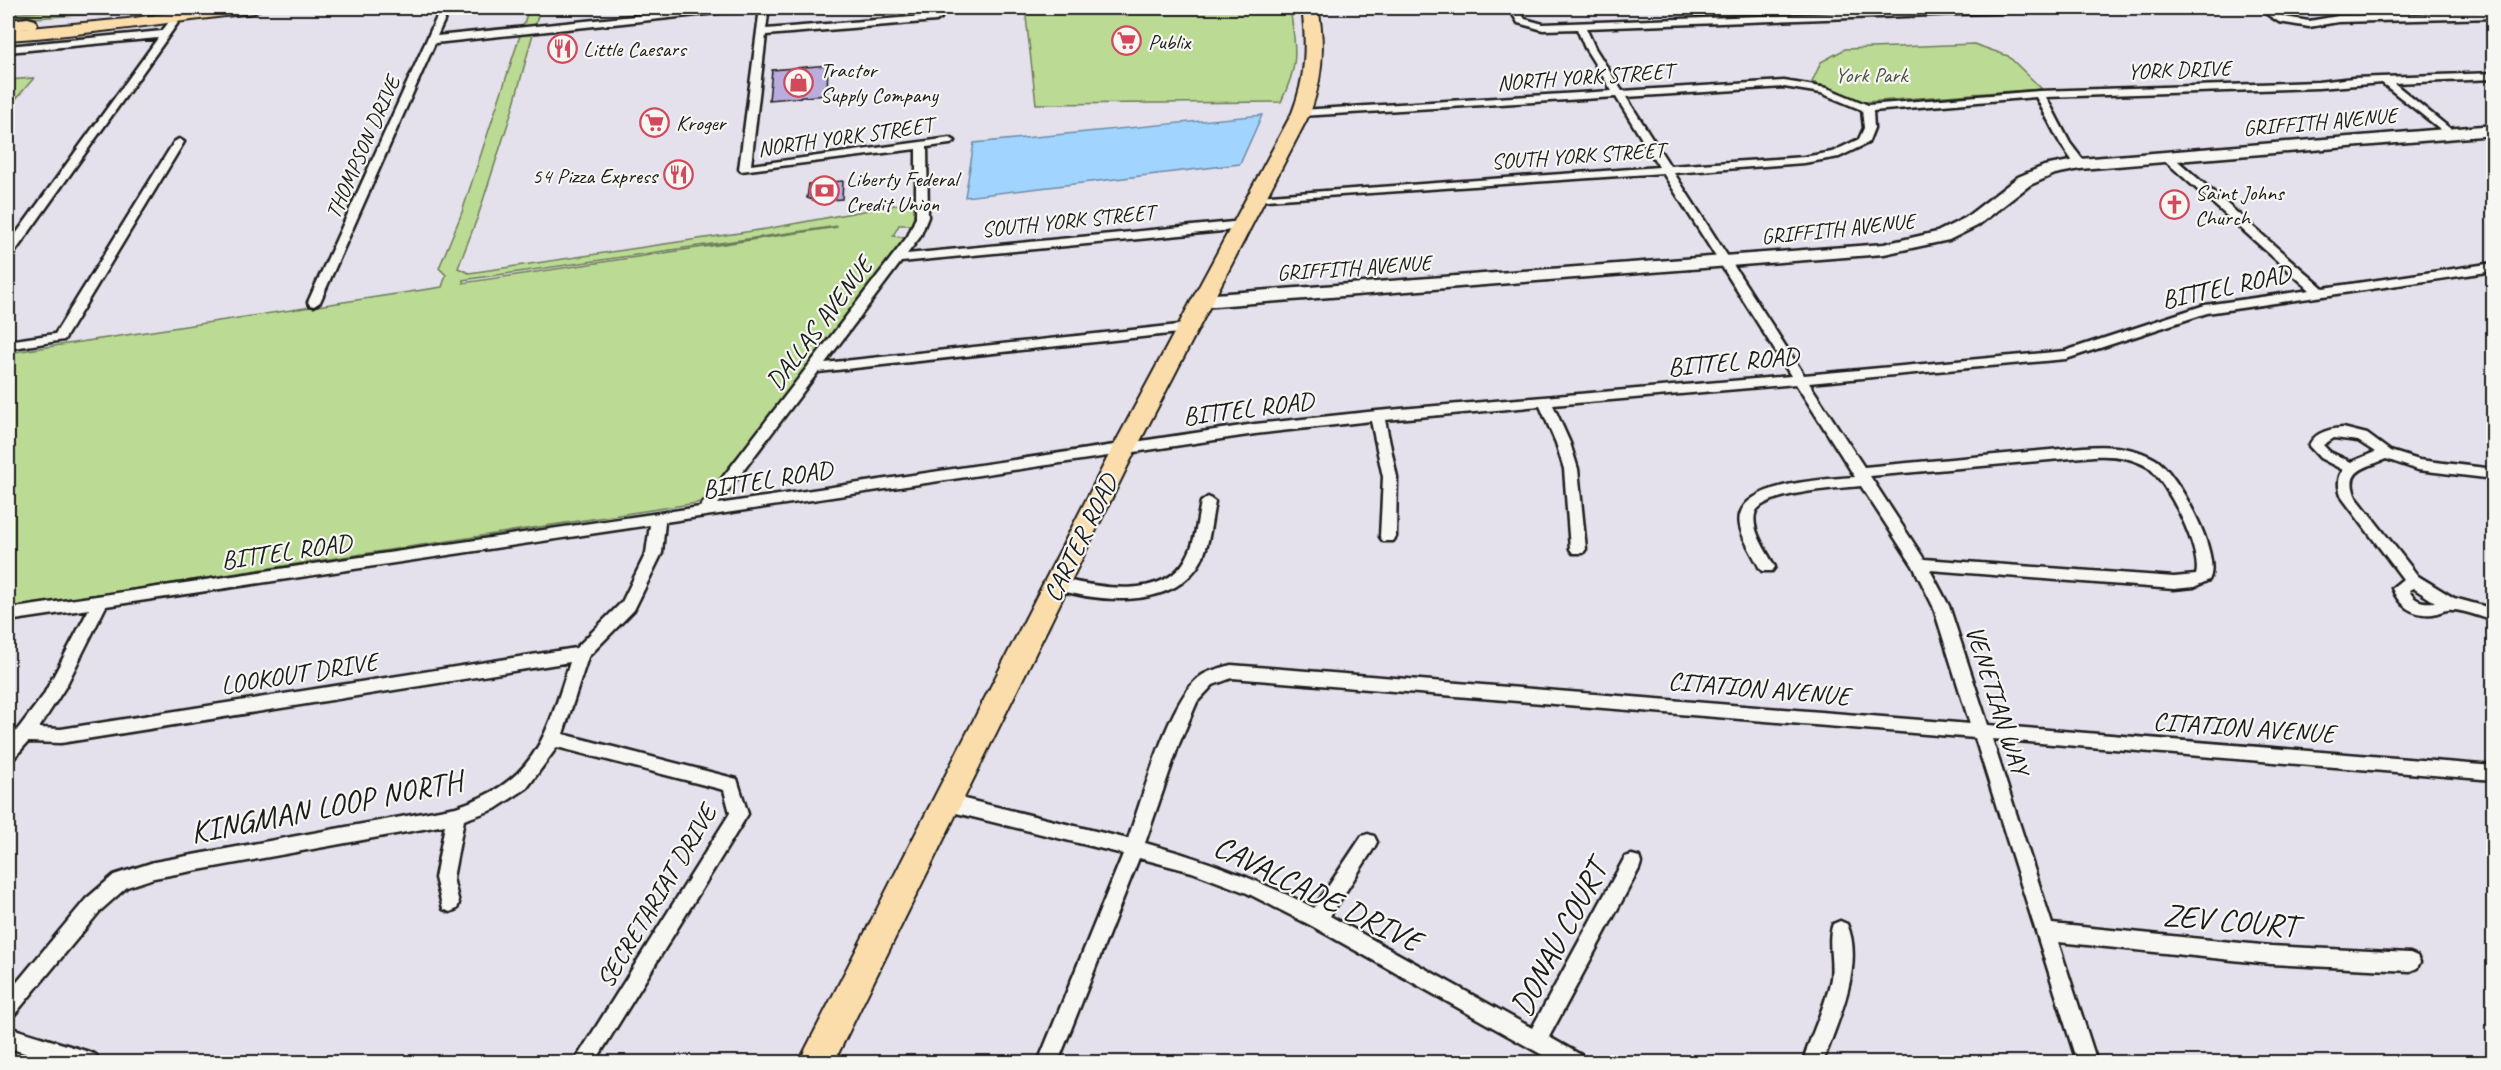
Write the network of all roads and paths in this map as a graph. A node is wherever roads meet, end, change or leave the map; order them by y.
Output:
1 (254, 8) edge
2 (445, 8) edge
3 (735, 8) edge
4 (764, 8) edge
5 (1310, 8) edge
6 (1513, 8) edge
7 (2040, 8) edge
8 (2262, 8) edge
9 (178, 15) junction
10 (2493, 15) edge
11 (936, 18) dead end
12 (1580, 25) junction
13 (13, 30) edge
14 (761, 32) junction
15 (165, 34) junction
16 (431, 40) junction
17 (8, 49) edge
18 (2493, 76) edge
19 (2385, 80) junction
20 (1618, 94) junction
21 (2039, 94) junction
22 (1867, 108) junction
23 (1301, 113) junction
24 (2493, 130) edge
25 (2449, 133) junction
26 (950, 141) dead end
27 (179, 142) dead end
28 (921, 145) junction
29 (2167, 157) junction
30 (2080, 164) junction
31 (1667, 171) junction
32 (1257, 199) junction
33 (1243, 225) junction
34 (8, 253) edge
35 (898, 259) junction
36 (1724, 262) junction
37 (2493, 267) edge
38 (2320, 292) junction
39 (314, 302) dead end
40 (1202, 302) junction
41 (1188, 328) junction
42 (8, 345) edge
43 (815, 368) junction
44 (1802, 380) junction
45 (1544, 401) junction
46 (1377, 416) junction
47 (1124, 449) junction
48 (2385, 454) junction
49 (2351, 468) junction
50 (2493, 474) edge
51 (1865, 476) junction
52 (1208, 502) dead end
53 (704, 512) junction
54 (658, 520) junction
55 (1388, 537) dead end
56 (1578, 549) dead end
57 (1919, 564) junction
58 (1767, 567) dead end
59 (1057, 584) junction
60 (100, 602) junction
61 (8, 615) edge
62 (2493, 615) edge
63 (581, 654) junction
64 (1983, 732) junction
65 (25, 735) junction
66 (553, 739) junction
67 (8, 753) edge
68 (2493, 772) edge
69 (948, 803) junction
70 (456, 815) junction
71 (1368, 842) dead end
72 (1134, 848) junction
73 (1632, 863) dead end
74 (450, 903) dead end
75 (1317, 919) junction
76 (1840, 930) dead end
77 (2046, 932) junction
78 (2409, 962) dead end
79 (8, 1007) edge
80 (8, 1037) edge
81 (1536, 1041) junction
82 (89, 1062) edge
83 (584, 1062) edge
84 (816, 1062) edge
85 (1048, 1062) edge
86 (1574, 1062) edge
87 (1813, 1062) edge
88 (2087, 1062) edge

1 - 9 main road
2 - 16 street, THOMPSON DRIVE
3 - 16 street
4 - 14 street
5 - 23 main road, CARTER ROAD
6 - 12 street
7 - 12 street
8 - 10 street
9 - 13 main road
9 - 15 street
11 - 14 street
12 - 20 street, VENETIAN WAY
14 - 28 street, NORTH YORK STREET
15 - 17 street
15 - 34 street
16 - 39 street, THOMPSON DRIVE
18 - 19 street, YORK DRIVE
19 - 21 street, YORK DRIVE
19 - 25 street
20 - 22 street, NORTH YORK STREET
20 - 23 street, NORTH YORK STREET
20 - 31 street, VENETIAN WAY
21 - 22 street, YORK DRIVE
21 - 30 street
22 - 31 street, SOUTH YORK STREET
23 - 32 main road, CARTER ROAD
24 - 25 street, GRIFFITH AVENUE
25 - 29 street, GRIFFITH AVENUE
26 - 28 street, NORTH YORK STREET
27 - 42 street
28 - 35 street, DALLAS AVENUE
29 - 30 street, GRIFFITH AVENUE
29 - 38 street
30 - 36 street, GRIFFITH AVENUE
31 - 32 street, SOUTH YORK STREET
31 - 36 street, VENETIAN WAY
32 - 33 main road, CARTER ROAD
33 - 35 street, SOUTH YORK STREET
33 - 40 main road, CARTER ROAD
35 - 43 street, DALLAS AVENUE
36 - 40 street, GRIFFITH AVENUE
36 - 44 street, VENETIAN WAY
37 - 38 street, BITTEL ROAD
38 - 44 street, BITTEL ROAD
40 - 41 main road, CARTER ROAD
41 - 43 street
41 - 47 main road, CARTER ROAD
43 - 53 street, DALLAS AVENUE
44 - 45 street, BITTEL ROAD
44 - 51 street, VENETIAN WAY
45 - 46 street, BITTEL ROAD
45 - 56 street
46 - 47 street, BITTEL ROAD
46 - 55 street
47 - 53 street, BITTEL ROAD
47 - 59 main road, CARTER ROAD
48 - 49 street
48 - 49 street
48 - 50 street
49 - 62 street
51 - 57 street, VENETIAN WAY
51 - 57 street
51 - 58 street
52 - 59 street
53 - 54 street, BITTEL ROAD
54 - 60 street, BITTEL ROAD
54 - 63 street
57 - 64 street, VENETIAN WAY
59 - 69 main road, CARTER ROAD
60 - 61 street, BITTEL ROAD
60 - 65 street
63 - 65 street, LOOKOUT DRIVE
63 - 66 street
64 - 68 street, CITATION AVENUE
64 - 72 street, CITATION AVENUE
64 - 77 street, VENETIAN WAY
65 - 67 street
66 - 70 street, KINGMAN LOOP NORTH
66 - 83 street, SECRETARIAT DRIVE
69 - 72 street, CAVALCADE DRIVE
69 - 84 main road, CARTER ROAD
70 - 74 street
70 - 79 street, KINGMAN LOOP NORTH
71 - 75 street
72 - 75 street, CAVALCADE DRIVE
72 - 85 street, CITATION AVENUE
73 - 81 street, DONAU COURT
75 - 81 street, CAVALCADE DRIVE
76 - 87 street
77 - 78 street, ZEV COURT
77 - 88 street, VENETIAN WAY
80 - 82 street
81 - 86 street, CAVALCADE DRIVE

